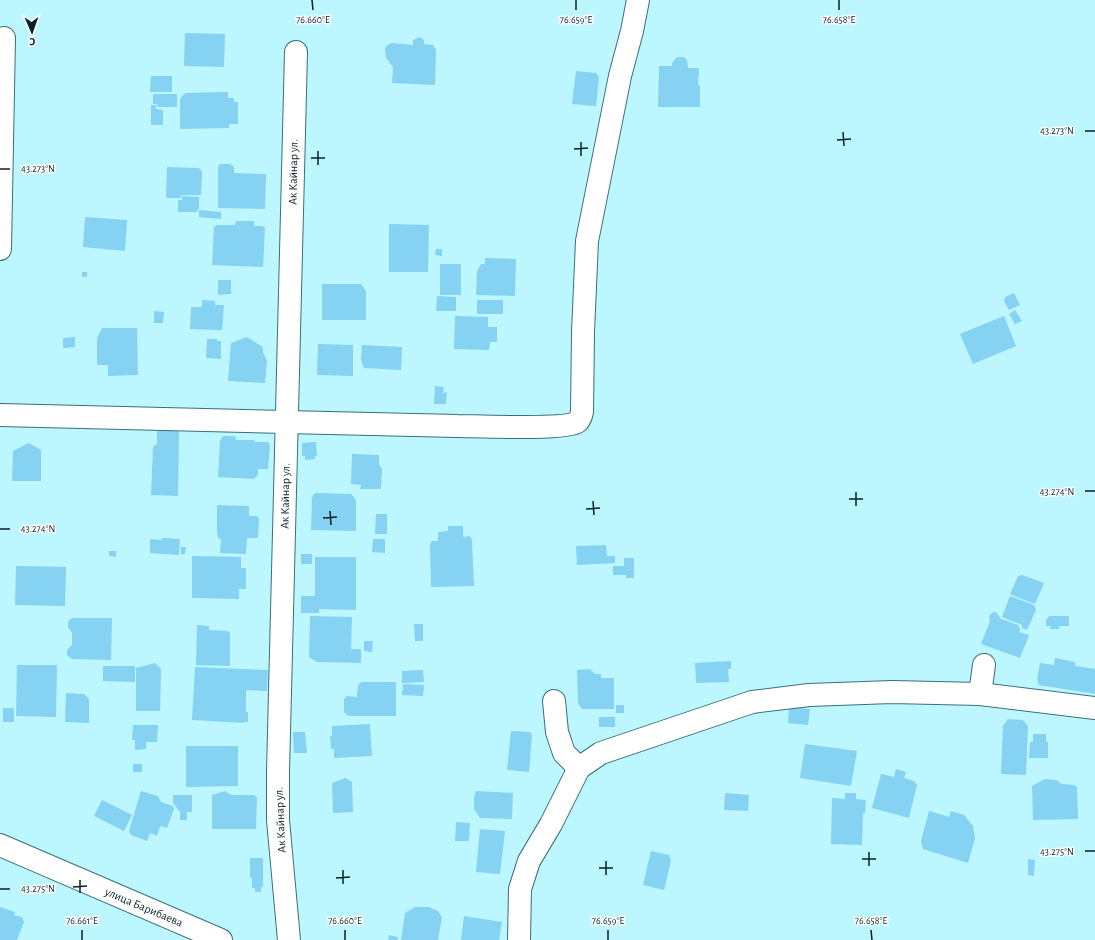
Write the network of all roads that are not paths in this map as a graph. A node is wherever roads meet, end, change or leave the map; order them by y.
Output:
1 (638, 0) edge
2 (4, 38) dead end
3 (296, 52) dead end
4 (0, 249) edge
5 (0, 415) edge
6 (287, 420) junction
7 (984, 665) dead end
8 (980, 694) junction
9 (554, 701) dead end
10 (1095, 708) edge
11 (579, 768) junction
12 (0, 845) edge
13 (221, 940) edge
14 (289, 940) edge
15 (518, 940) edge

1 - 6 street
2 - 4 street
3 - 6 street, Ак Кайнар ул.
5 - 6 street
6 - 14 street, Ак Кайнар ул.
7 - 8 street
8 - 10 street
8 - 11 street
9 - 11 street
11 - 15 street
12 - 13 street, улица Барибаева

